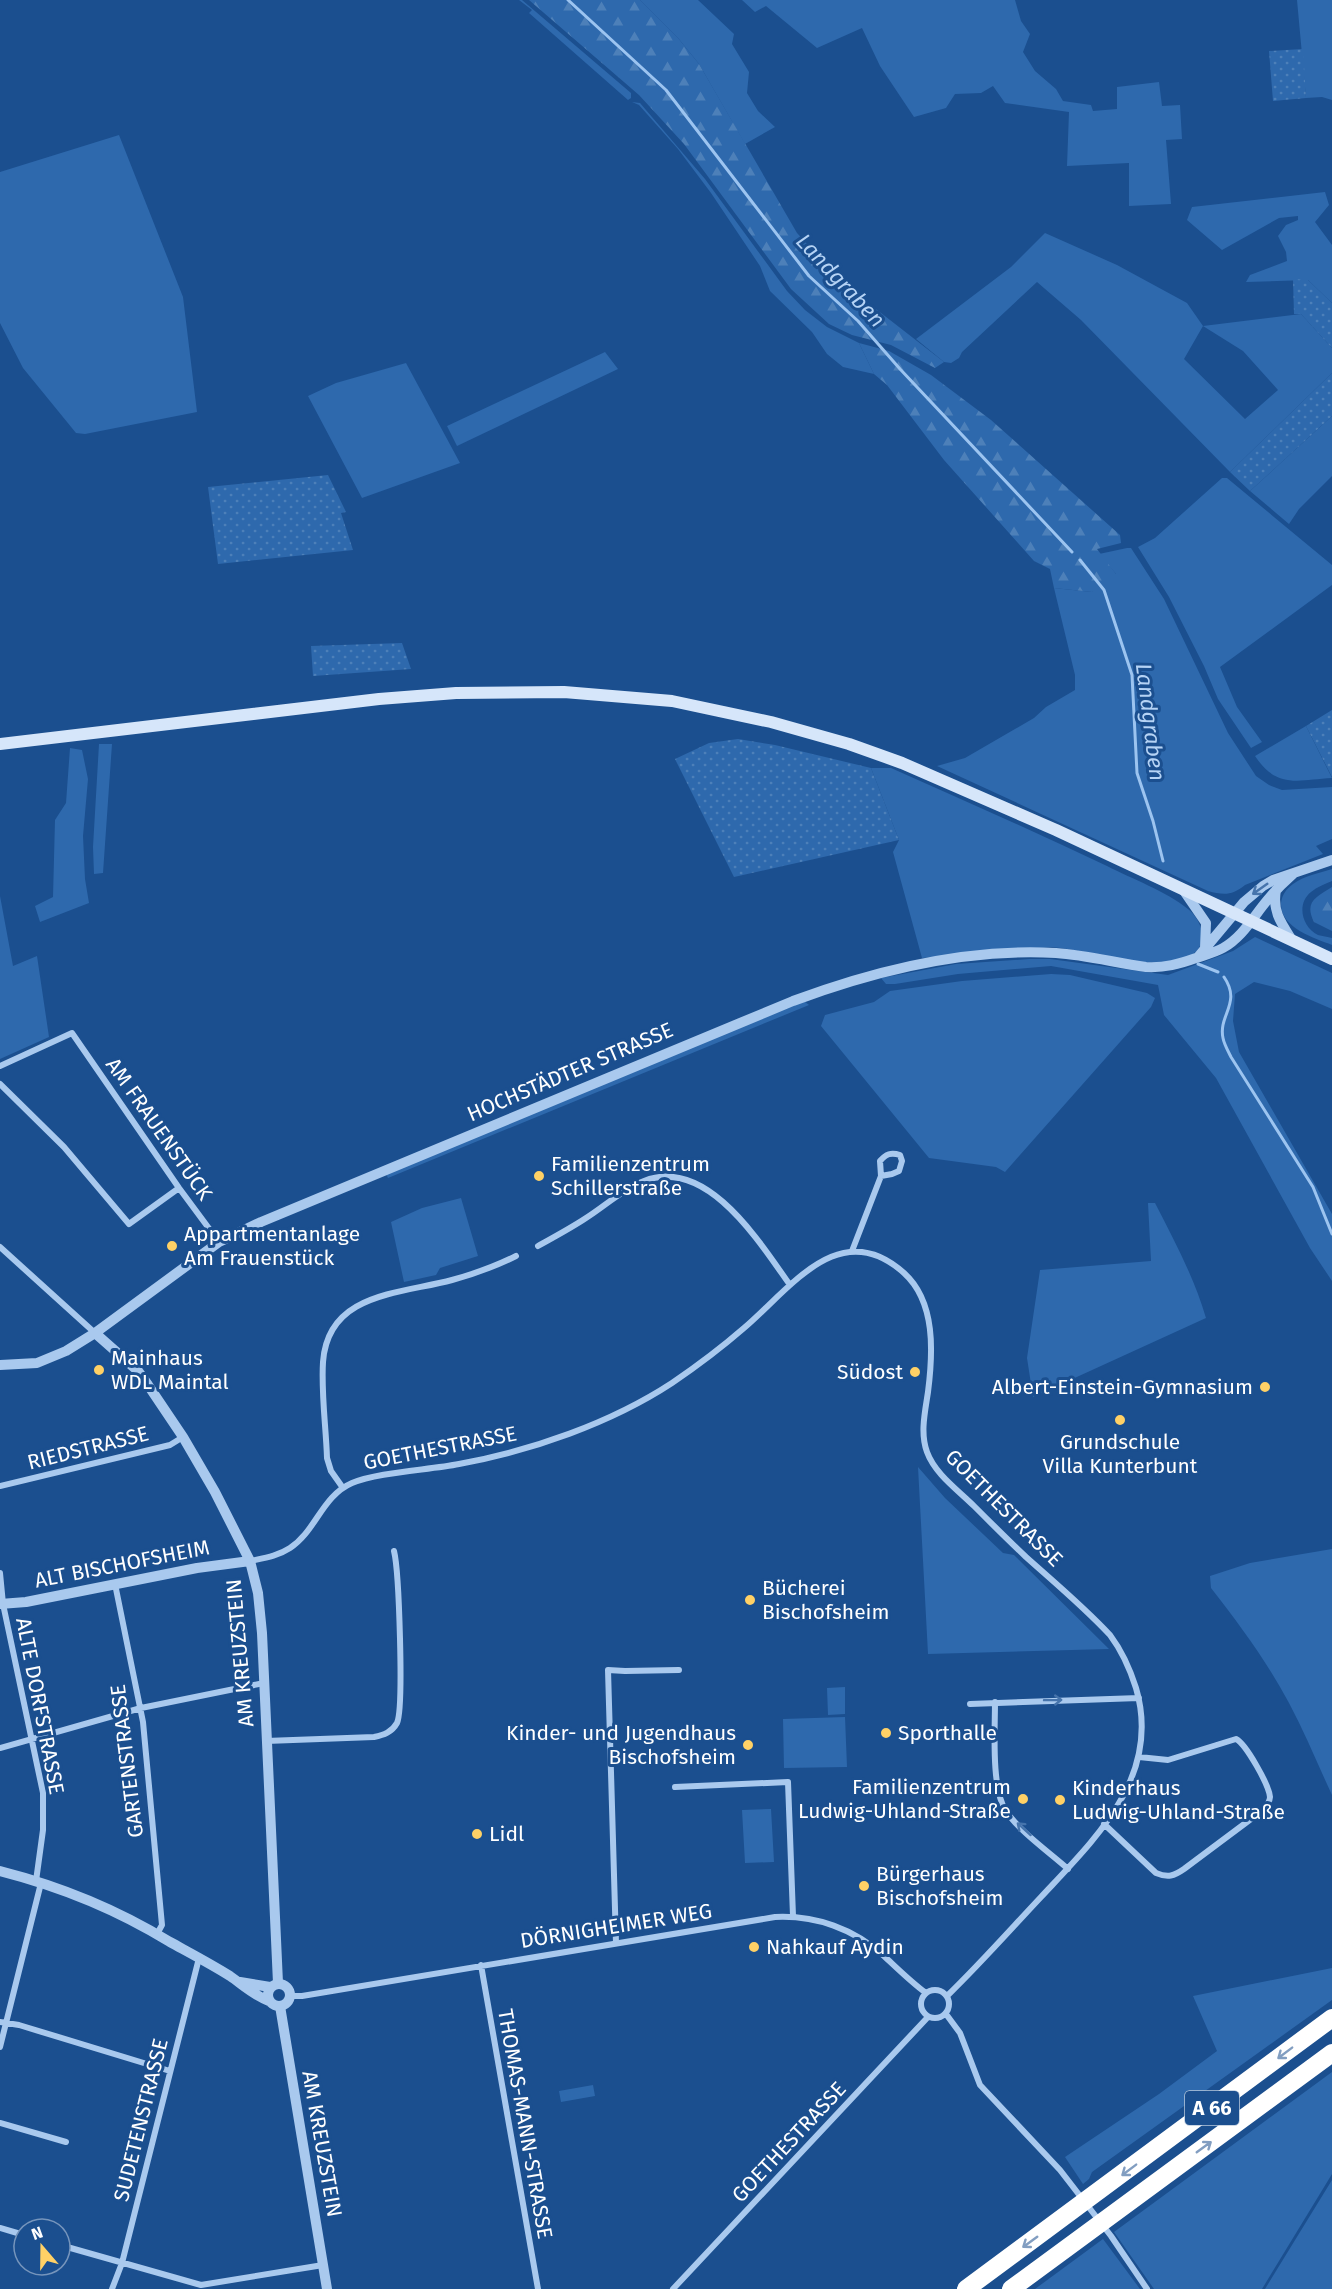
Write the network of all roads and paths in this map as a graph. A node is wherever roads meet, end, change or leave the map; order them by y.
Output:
1 (0, 744) edge
2 (1332, 860) edge
3 (1293, 874) junction
4 (1276, 890) junction
5 (1184, 891) junction
6 (1234, 914) junction
7 (1252, 922) junction
8 (1292, 941) junction
9 (1205, 948) junction
10 (1197, 958) junction
11 (1332, 959) edge
12 (0, 1066) edge
13 (0, 1084) edge
14 (881, 1176) dead end
15 (179, 1188) junction
16 (219, 1242) junction
17 (538, 1246) dead end
18 (0, 1247) edge
19 (852, 1251) junction
20 (516, 1256) dead end
21 (790, 1284) junction
22 (95, 1333) junction
23 (0, 1365) edge
24 (183, 1437) junction
25 (0, 1486) edge
26 (343, 1488) junction
27 (394, 1551) dead end
28 (250, 1561) junction
29 (0, 1573) edge
30 (115, 1584) junction
31 (1, 1604) edge
32 (679, 1670) dead end
33 (264, 1683) junction
34 (1138, 1698) junction
35 (994, 1701) junction
36 (970, 1704) dead end
37 (141, 1708) junction
38 (32, 1738) junction
39 (266, 1741) junction
40 (0, 1748) edge
41 (1138, 1757) junction
42 (675, 1787) dead end
43 (1104, 1824) junction
44 (1068, 1869) junction
45 (0, 1871) edge
46 (38, 1882) junction
47 (793, 1916) junction
48 (157, 1934) junction
49 (615, 1943) junction
50 (199, 1958) junction
51 (480, 1965) junction
52 (236, 1981) junction
53 (274, 1985) junction
54 (926, 1993) junction
55 (290, 1996) junction
56 (947, 1996) junction
57 (269, 2001) junction
58 (280, 2006) junction
59 (946, 2014) junction
60 (928, 2017) junction
61 (1332, 2018) edge
62 (3, 2023) edge
63 (0, 2047) edge
64 (1332, 2053) edge
65 (170, 2071) junction
66 (0, 2123) edge
67 (66, 2142) dead end
68 (72, 2248) edge
69 (123, 2263) junction
70 (323, 2265) junction
71 (201, 2287) edge
72 (112, 2289) edge
73 (327, 2289) edge
74 (538, 2289) edge
75 (673, 2289) edge
76 (966, 2289) edge
77 (1011, 2289) edge
78 (1147, 2289) edge

1 - 5 main road
2 - 3 street
3 - 4 street, HOCHSTÄDTER STRASSE
3 -> 6 street
4 - 7 street, HOCHSTÄDTER STRASSE
4 - 8 street
5 - 6 main road
5 - 9 street
6 - 7 main road
6 - 9 street
7 - 8 main road
7 - 10 street, HOCHSTÄDTER STRASSE
8 - 11 main road
9 - 10 street
10 - 16 street, HOCHSTÄDTER STRASSE
12 - 15 street, AM FRAUENSTÜCK
13 - 15 street
14 - 19 street
15 - 16 street, AM FRAUENSTÜCK
16 - 22 street, HOCHSTÄDTER STRASSE
17 - 21 street
18 - 22 street
19 - 21 street, GOETHESTRASSE
19 - 34 street, GOETHESTRASSE
20 - 26 street
21 - 26 street, GOETHESTRASSE
22 - 23 street, HOCHSTÄDTER STRASSE
22 - 24 street, AM KREUZSTEIN
24 - 25 street, RIEDSTRASSE
24 - 28 street, AM KREUZSTEIN
26 - 28 street, GOETHESTRASSE
27 - 39 street
28 - 30 street, ALT BISCHOFSHEIM
28 - 33 street, AM KREUZSTEIN
29 - 31 street, ALTE DORFSTRASSE
30 - 31 street, ALT BISCHOFSHEIM
30 - 37 street, GARTENSTRASSE
31 - 38 street, ALTE DORFSTRASSE
32 - 49 street
33 - 37 street
33 - 39 street, AM KREUZSTEIN
35 -> 34 street
34 - 41 street, GOETHESTRASSE
35 - 36 street
44 -> 35 street
37 - 38 street
37 - 48 street, GARTENSTRASSE
38 - 40 street
38 - 46 street, ALTE DORFSTRASSE
39 - 53 street, AM KREUZSTEIN
41 - 43 street, GOETHESTRASSE
41 - 43 street
42 - 47 street
43 - 44 street, GOETHESTRASSE
44 - 56 street, GOETHESTRASSE
45 - 46 street
46 - 48 street
46 - 62 street, ALTE DORFSTRASSE
47 - 49 street, DÖRNIGHEIMER WEG
47 - 54 street, DÖRNIGHEIMER WEG
48 - 50 street
49 - 51 street, DÖRNIGHEIMER WEG
50 - 52 street
50 - 65 street, SUDETENSTRASSE
51 - 55 street, DÖRNIGHEIMER WEG
51 - 74 street, THOMAS-MANN-STRASSE
52 - 53 street
52 - 57 street
53 - 55 street
53 - 57 street
54 - 56 street
54 - 60 street
55 - 58 street
56 - 59 street
57 - 58 street
58 - 70 street, AM KREUZSTEIN
59 - 60 street
59 - 78 street
60 - 75 street, GOETHESTRASSE
61 -> 76 highway, A 66
62 - 63 street, ALTE DORFSTRASSE
62 - 65 street
77 -> 64 highway, A 66
65 - 69 street, SUDETENSTRASSE
66 - 67 street
68 - 69 street
69 - 71 street
69 - 72 street, SUDETENSTRASSE
70 - 71 street
70 - 73 street, AM KREUZSTEIN

